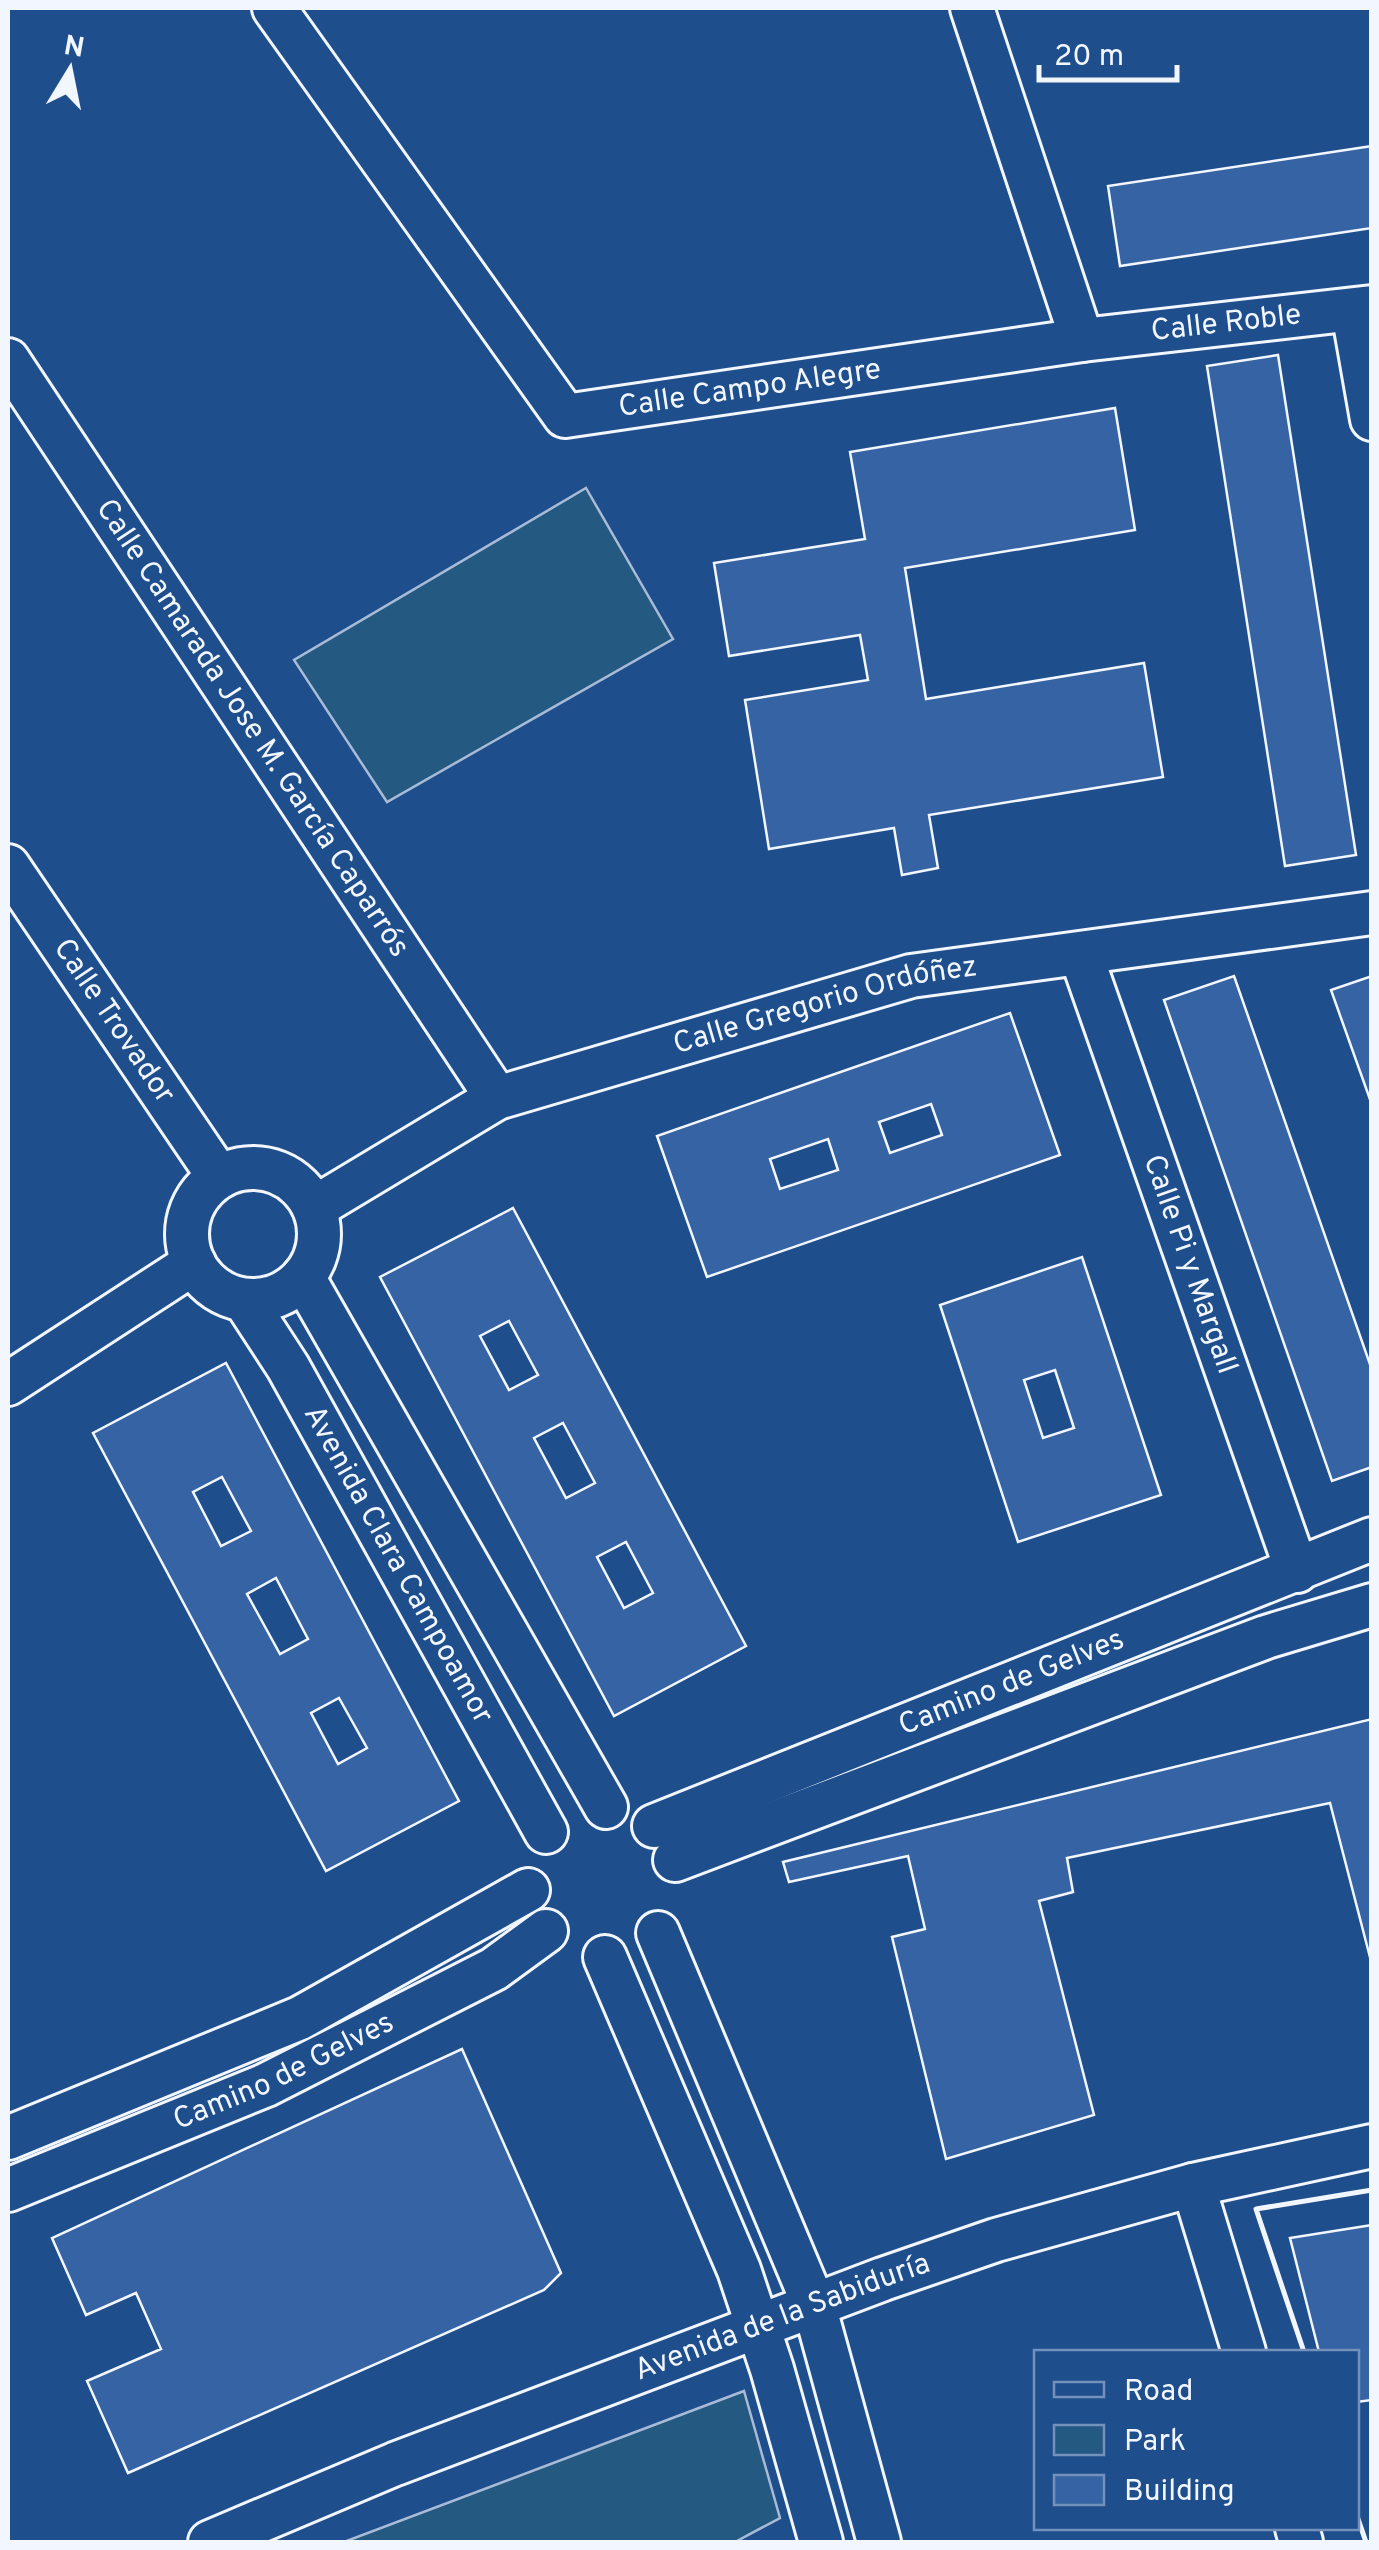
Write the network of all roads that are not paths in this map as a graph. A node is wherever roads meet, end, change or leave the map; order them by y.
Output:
1 (274, 8) edge
2 (972, 8) edge
3 (1362, 309) edge
4 (1082, 340) junction
5 (8, 360) edge
6 (1372, 418) edge
7 (8, 866) edge
8 (1372, 913) edge
9 (1081, 955) junction
10 (498, 1098) junction
11 (219, 1177) junction
12 (314, 1208) junction
13 (194, 1264) junction
14 (303, 1277) junction
15 (246, 1300) junction
16 (8, 1384) edge
17 (1372, 1539) edge
18 (1297, 1571) junction
19 (1372, 1605) edge
20 (606, 1807) junction
21 (546, 1832) junction
22 (664, 1843) junction
23 (528, 1890) junction
24 (546, 1931) junction
25 (658, 1933) junction
26 (605, 1957) junction
27 (8, 2138) edge
28 (1372, 2146) edge
29 (1194, 2185) junction
30 (8, 2190) edge
31 (814, 2304) junction
32 (757, 2324) junction
33 (1243, 2350) edge
34 (210, 2542) edge
35 (821, 2542) edge
36 (879, 2542) edge

1 - 4 street, Calle Campo Alegre
2 - 4 street
3 - 4 street, Calle Roble
3 - 6 street
5 - 10 street, Calle Camarada Jose M. García Caparrós
7 - 11 street, Calle Trovador
8 - 9 street, Calle Gregorio Ordóñez
9 - 10 street, Calle Gregorio Ordóñez
9 - 18 street, Calle Pi y Margall
10 - 12 street, Calle Gregorio Ordóñez
11 - 12 street
11 - 13 street
12 - 14 street
13 - 15 street
13 - 16 street
14 - 15 street
14 - 20 street, Avenida Clara Campoamor
15 - 21 street, Avenida Clara Campoamor
17 - 18 street, Camino de Gelves
18 - 22 street, Camino de Gelves
19 - 22 street, Camino de Gelves
20 - 21 street
20 - 22 street
21 - 23 street
22 - 25 street
23 - 24 street
23 - 27 street, Camino de Gelves
24 - 26 street
24 - 30 street, Camino de Gelves
25 - 26 street
25 - 31 street
26 - 32 street
28 - 29 street, Avenida de la Sabiduría
29 - 31 street, Avenida de la Sabiduría
29 - 33 street
31 - 32 street, Avenida de la Sabiduría
31 - 36 street
32 - 34 street, Avenida de la Sabiduría
32 - 35 street

